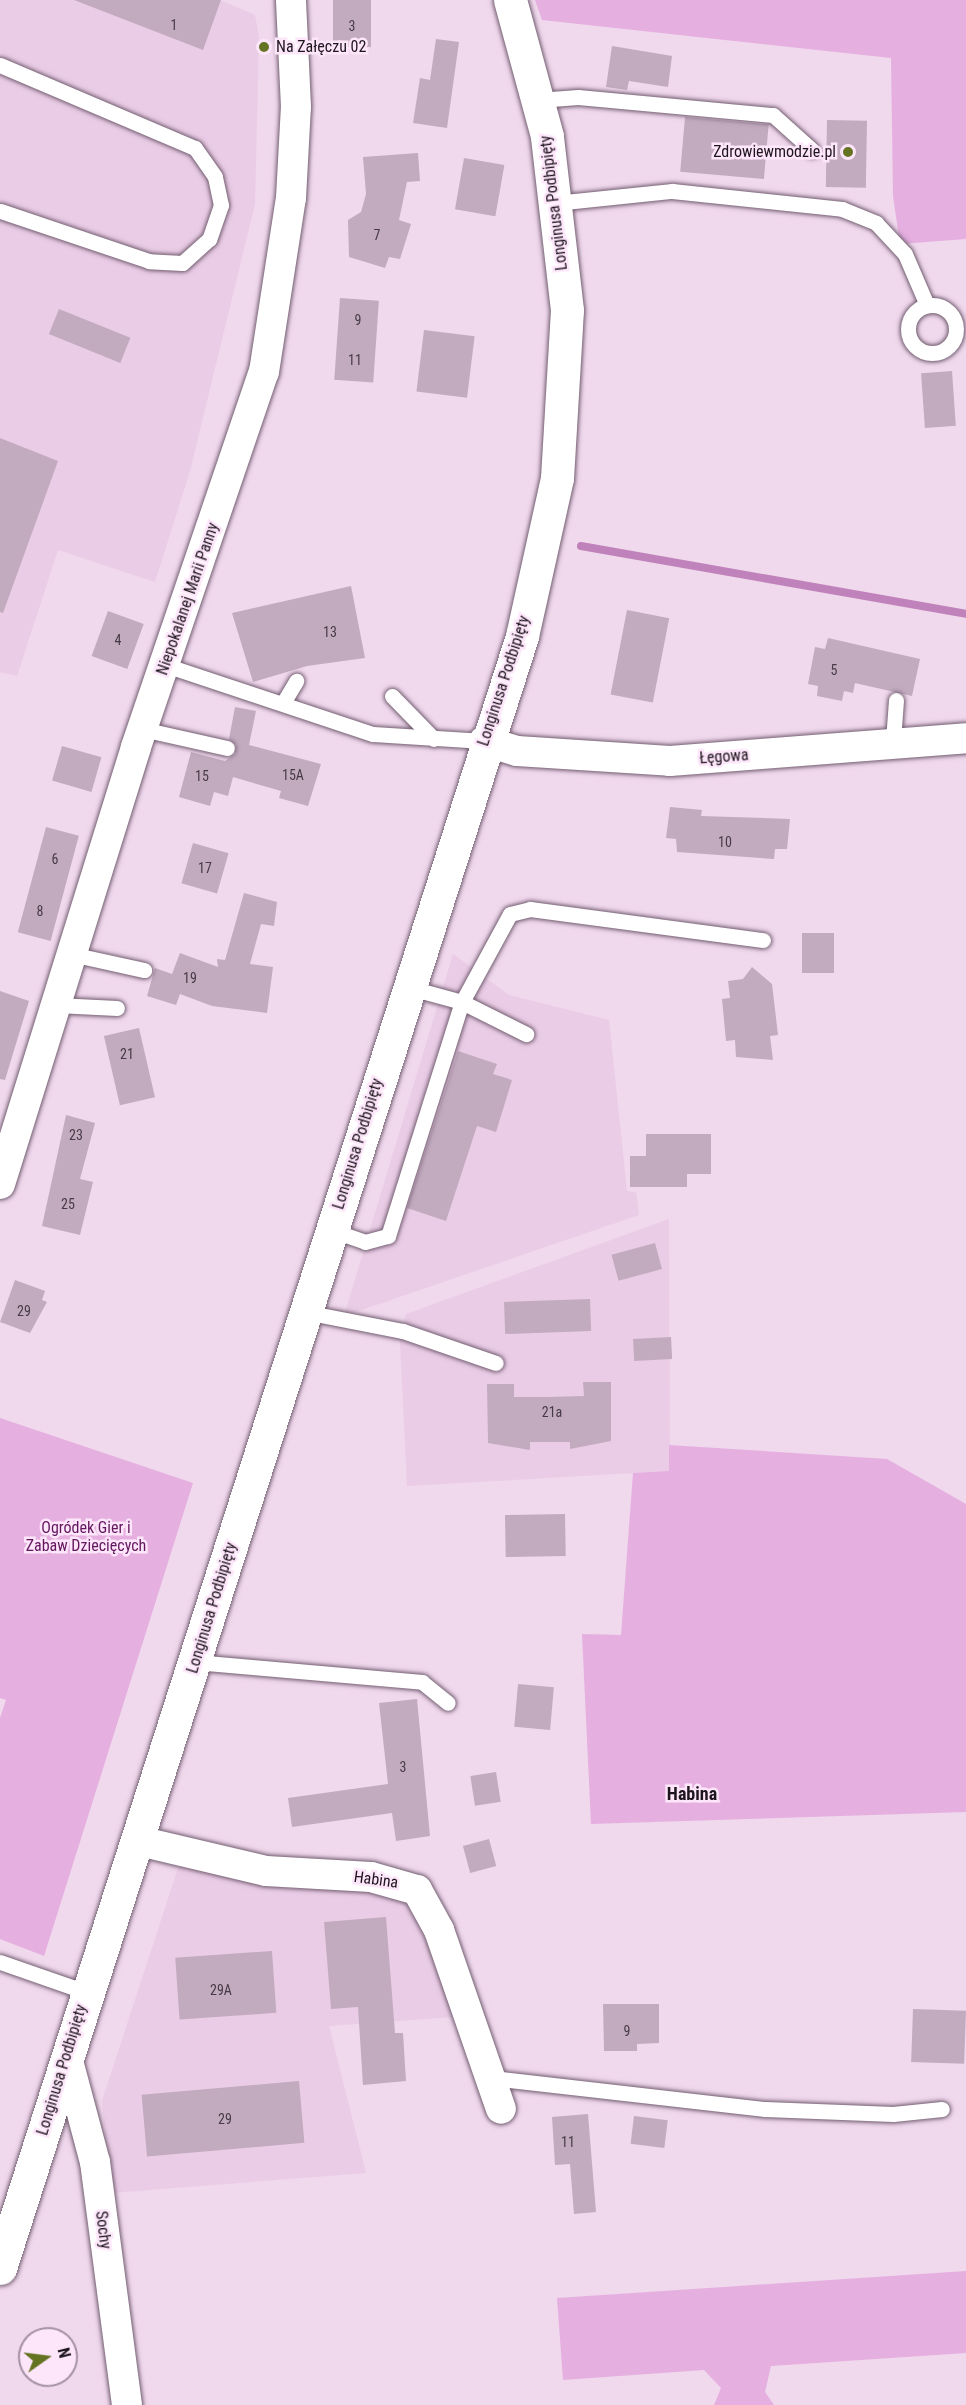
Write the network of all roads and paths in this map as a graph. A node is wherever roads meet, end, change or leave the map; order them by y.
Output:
1 (291, 0) edge
2 (510, 0) edge
3 (0, 65) edge
4 (538, 100) junction
5 (812, 150) dead end
6 (555, 203) junction
7 (0, 211) edge
8 (927, 305) dead end
9 (165, 665) junction
10 (296, 681) dead end
11 (392, 696) dead end
12 (896, 700) dead end
13 (283, 703) junction
14 (142, 729) junction
15 (966, 738) edge
16 (434, 739) junction
17 (484, 741) junction
18 (893, 741) junction
19 (227, 747) dead end
20 (763, 940) dead end
21 (72, 954) junction
22 (144, 970) dead end
23 (407, 987) junction
24 (462, 1002) junction
25 (56, 1005) junction
26 (117, 1008) dead end
27 (526, 1034) dead end
28 (0, 1184) edge
29 (331, 1230) junction
30 (305, 1312) junction
31 (496, 1363) dead end
32 (195, 1662) junction
33 (448, 1703) dead end
34 (139, 1841) junction
35 (0, 1962) edge
36 (86, 1992) junction
37 (67, 2057) junction
38 (492, 2078) junction
39 (501, 2109) dead end
40 (942, 2109) dead end
41 (0, 2268) edge
42 (127, 2405) edge

1 - 9 street, Niepokalanej Marii Panny
2 - 4 street, Longinusa Podbipięty
3 - 7 lane
4 - 5 lane
4 - 6 street, Longinusa Podbipięty
6 - 8 lane
6 - 17 street, Longinusa Podbipięty
9 - 13 lane
9 - 14 street, Niepokalanej Marii Panny
10 - 13 lane
11 - 16 lane
12 - 18 lane
13 - 16 lane
14 - 19 lane
14 - 21 street, Niepokalanej Marii Panny
15 - 18 street, Łęgowa
16 - 17 lane
17 - 18 street, Łęgowa
17 - 23 street, Longinusa Podbipięty
20 - 24 lane
21 - 22 lane
21 - 25 street, Niepokalanej Marii Panny
23 - 24 lane
23 - 29 street, Longinusa Podbipięty
24 - 27 lane
24 - 29 lane
25 - 26 lane
25 - 28 street, Niepokalanej Marii Panny
29 - 30 street, Longinusa Podbipięty
30 - 31 lane
30 - 32 street, Longinusa Podbipięty
32 - 33 lane
32 - 34 street, Longinusa Podbipięty
34 - 36 street, Longinusa Podbipięty
34 - 38 street, Habina
35 - 36 lane
36 - 37 street, Longinusa Podbipięty
37 - 41 street, Longinusa Podbipięty
37 - 42 street, Sochy
38 - 39 street, Habina
38 - 40 lane

